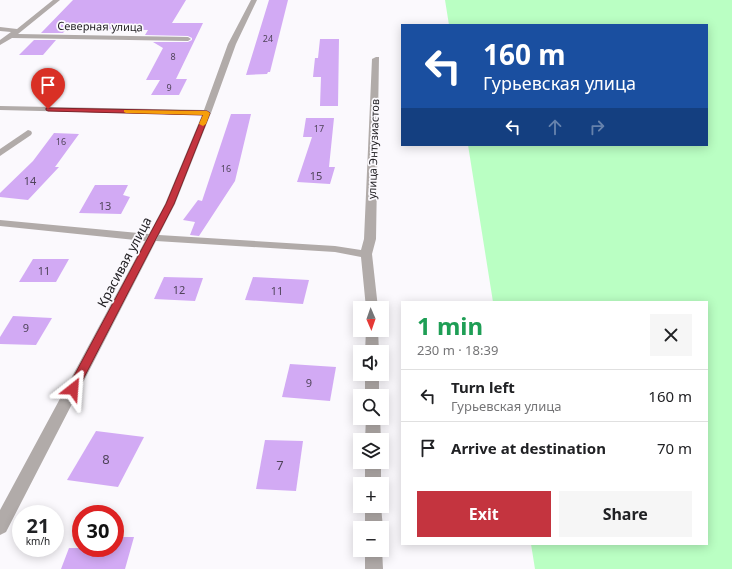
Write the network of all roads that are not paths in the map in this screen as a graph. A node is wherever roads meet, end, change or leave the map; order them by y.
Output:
1 (57, 0) edge
2 (254, 0) edge
3 (0, 29) edge
4 (18, 31) junction
5 (11, 36) junction
6 (188, 39) dead end
7 (0, 43) edge
8 (376, 59) dead end
9 (0, 108) edge
10 (207, 113) junction
11 (28, 133) dead end
12 (0, 153) edge
13 (0, 223) edge
14 (153, 238) junction
15 (366, 254) junction
16 (371, 301) edge
17 (0, 527) edge
18 (374, 557) edge
19 (374, 569) edge

1 - 4 street
2 - 10 street, Красивая улица
3 - 4 street
4 - 5 street
5 - 6 street, Северная улица
5 - 7 street
8 - 15 street, улица Энтузиастов
9 - 10 street
10 - 14 street, Красивая улица
11 - 12 street
13 - 14 street
14 - 15 street
14 - 17 street, Красивая улица
15 - 16 street
18 - 19 street

